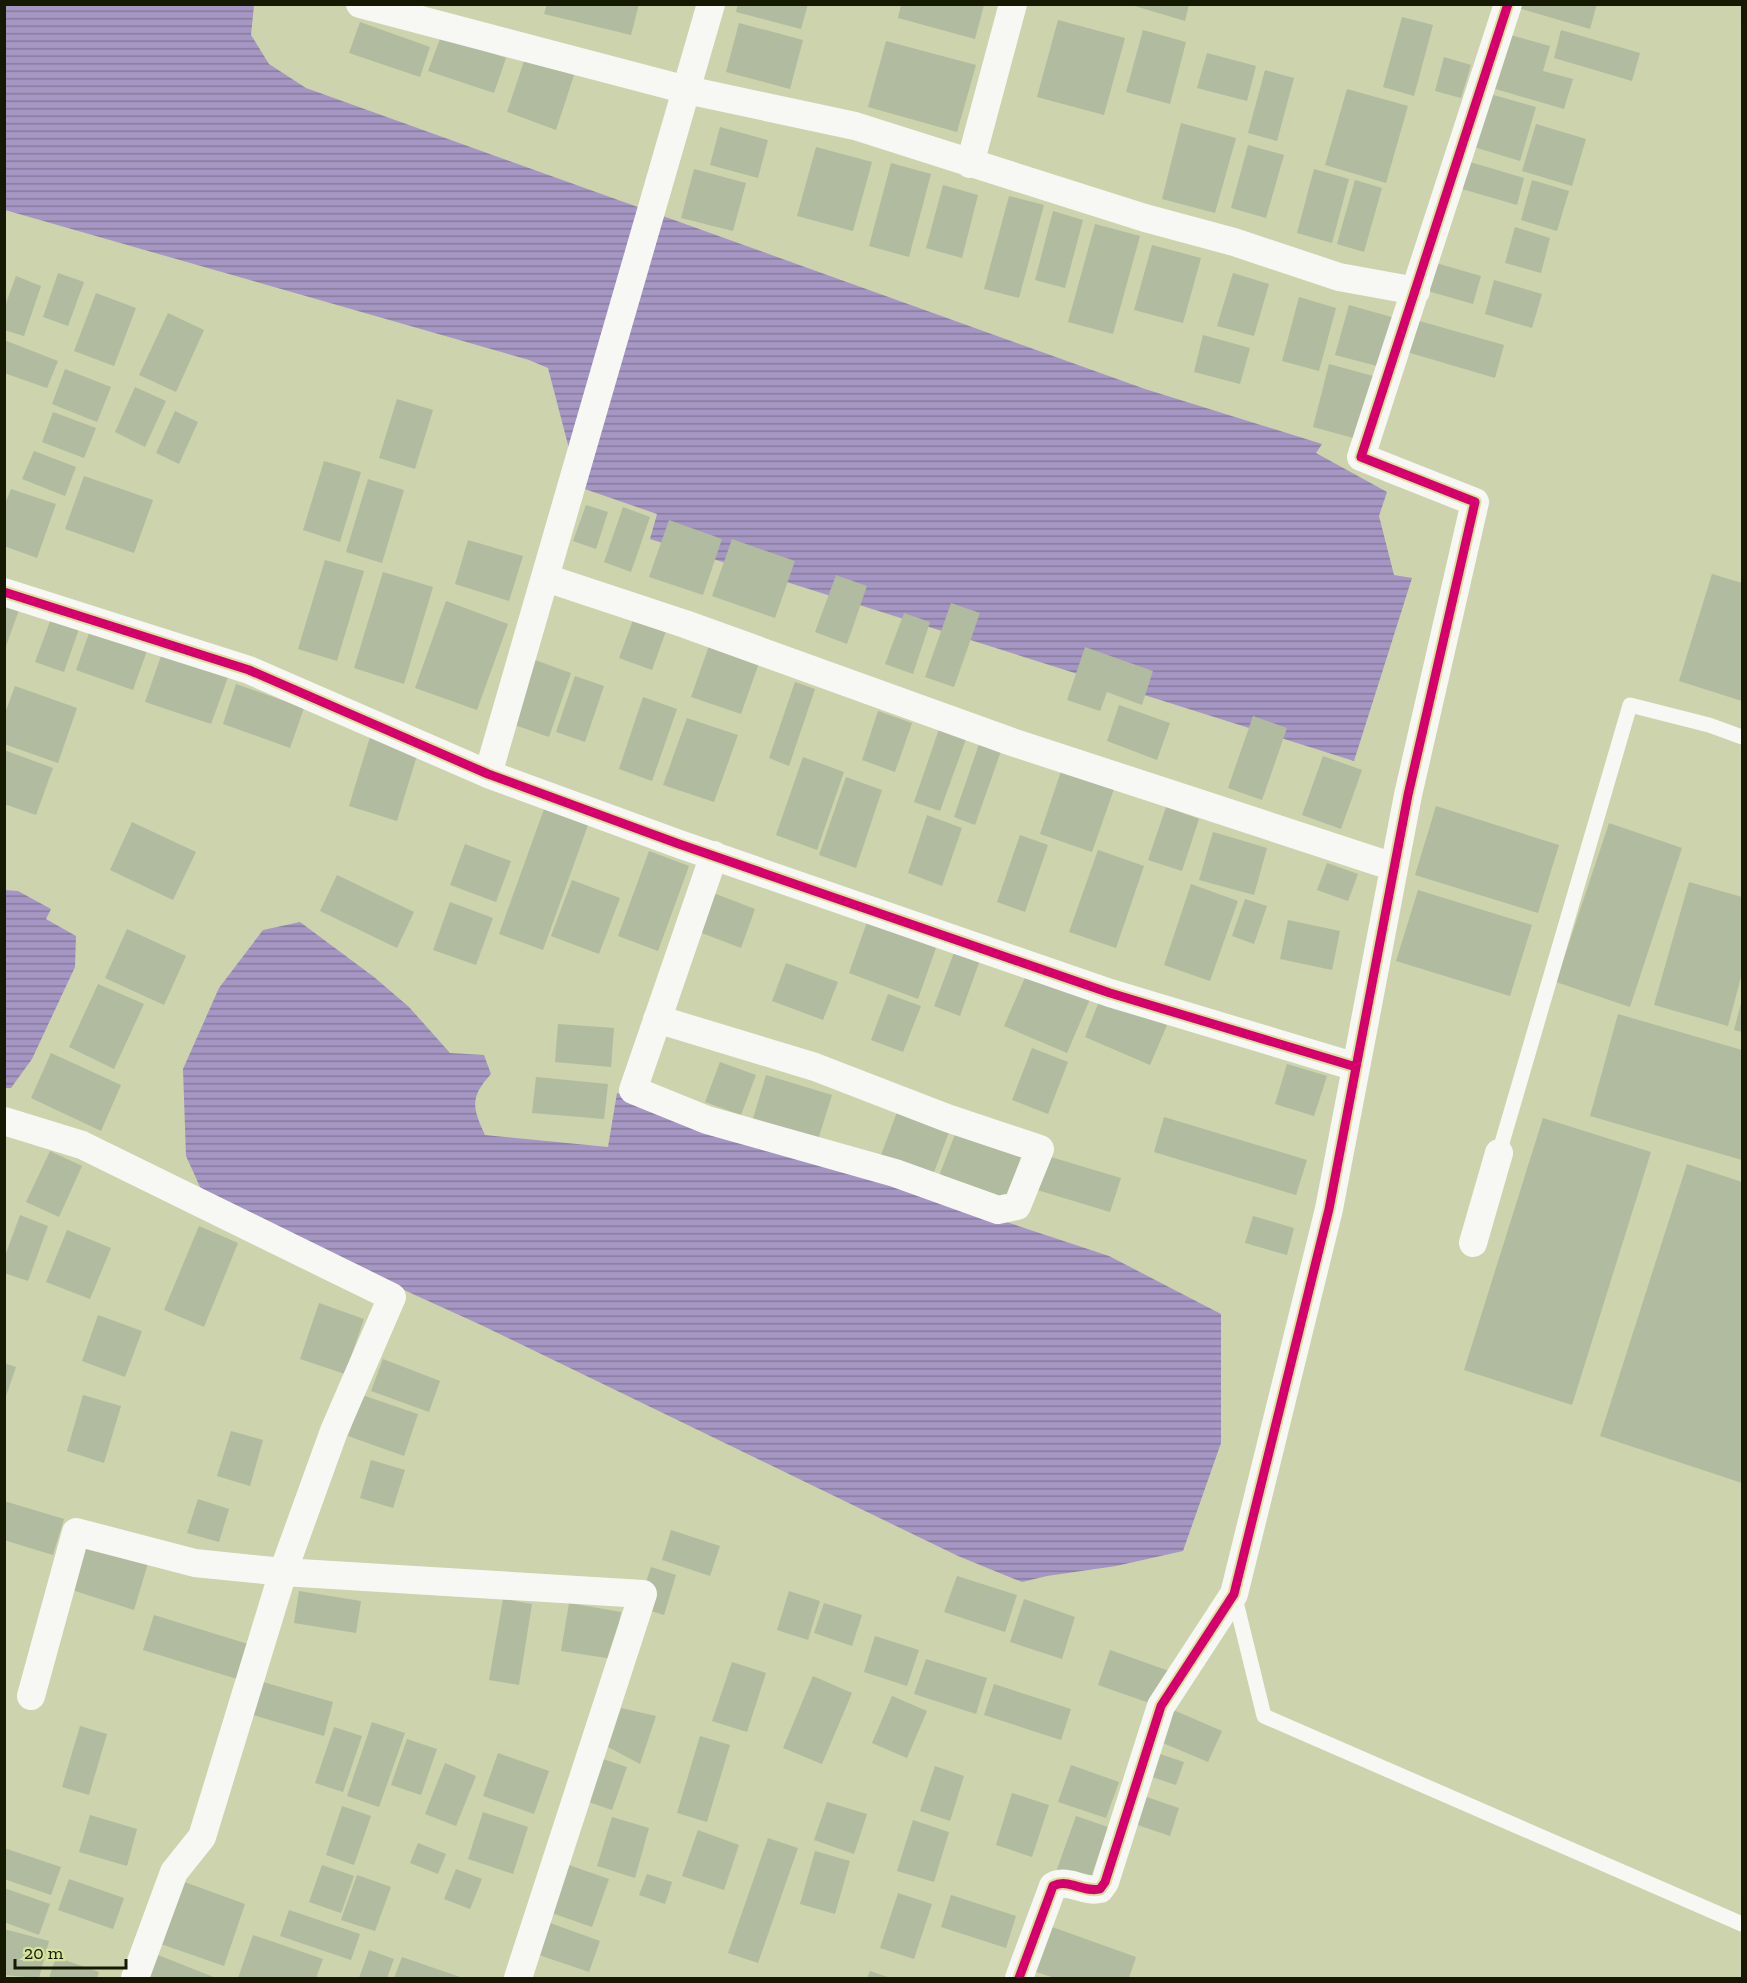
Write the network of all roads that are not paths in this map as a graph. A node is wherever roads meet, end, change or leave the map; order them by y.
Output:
1 (360, 4) edge
2 (711, 4) edge
3 (1013, 4) edge
4 (1508, 4) edge
5 (687, 90) junction
6 (970, 164) junction
7 (1416, 291) junction
8 (546, 578) junction
9 (4, 592) edge
10 (1743, 737) edge
11 (488, 774) junction
12 (714, 855) junction
13 (1394, 867) junction
14 (657, 1019) junction
15 (1356, 1067) junction
16 (4, 1121) edge
17 (1499, 1153) joint
18 (1473, 1243) dead end
19 (283, 1572) junction
20 (1234, 1594) junction
21 (31, 1696) dead end
22 (1743, 1924) edge
23 (135, 1978) edge
24 (518, 1978) edge
25 (1019, 1978) edge

1 - 5 street
2 - 5 street
3 - 6 street
4 - 7 street
5 - 6 street
5 - 8 street
6 - 7 street
7 - 13 street
8 - 11 street
8 - 13 street
9 - 11 street
10 - 17 lane
11 - 12 street
12 - 14 street
12 - 15 street
13 - 15 street
14 - 14 street
15 - 20 street
16 - 19 street
17 - 18 street
19 - 21 street
19 - 23 street
19 - 24 street
20 - 22 lane
20 - 25 street

